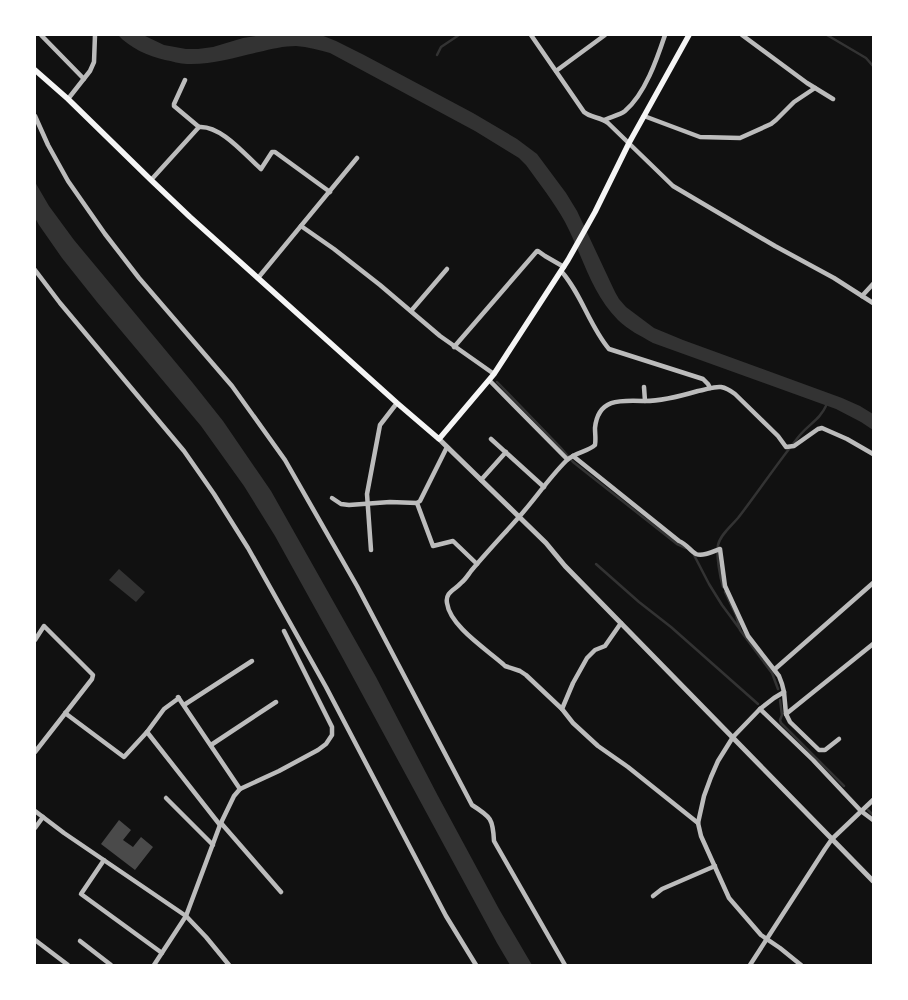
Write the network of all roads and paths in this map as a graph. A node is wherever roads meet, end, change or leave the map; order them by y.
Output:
1 (41, 35) edge
2 (95, 35) edge
3 (531, 35) edge
4 (605, 35) edge
5 (665, 35) edge
6 (689, 35) edge
7 (742, 35) edge
8 (35, 70) edge
9 (556, 71) junction
10 (84, 78) junction
11 (185, 80) dead end
12 (815, 88) junction
13 (68, 99) junction
14 (832, 99) dead end
15 (35, 116) edge
16 (644, 116) junction
17 (604, 120) junction
18 (199, 127) junction
19 (629, 143) junction
20 (357, 158) dead end
21 (150, 180) junction
22 (330, 192) junction
23 (301, 226) junction
24 (447, 269) dead end
25 (562, 269) junction
26 (35, 270) edge
27 (258, 278) junction
28 (873, 284) edge
29 (862, 296) junction
30 (873, 303) edge
31 (410, 311) junction
32 (454, 347) junction
33 (494, 374) junction
34 (489, 380) junction
35 (644, 387) dead end
36 (710, 388) junction
37 (644, 401) junction
38 (396, 403) junction
39 (439, 439) junction
40 (491, 439) dead end
41 (447, 447) junction
42 (506, 452) junction
43 (873, 454) edge
44 (570, 458) junction
45 (482, 480) junction
46 (544, 487) junction
47 (332, 498) dead end
48 (417, 503) junction
49 (367, 504) junction
50 (519, 517) junction
51 (371, 550) dead end
52 (477, 564) junction
53 (872, 584) edge
54 (621, 623) junction
55 (284, 631) dead end
56 (35, 640) edge
57 (873, 644) edge
58 (252, 661) dead end
59 (775, 669) junction
60 (326, 687) junction
61 (315, 692) junction
62 (784, 692) junction
63 (276, 702) dead end
64 (184, 705) junction
65 (562, 709) junction
66 (760, 709) junction
67 (65, 714) junction
68 (786, 714) junction
69 (785, 726) junction
70 (147, 732) junction
71 (733, 737) junction
72 (839, 739) dead end
73 (211, 745) junction
74 (35, 752) edge
75 (240, 789) junction
76 (166, 798) dead end
77 (873, 800) edge
78 (35, 810) edge
79 (861, 811) junction
80 (43, 817) junction
81 (873, 820) edge
82 (698, 823) junction
83 (221, 824) junction
84 (35, 828) edge
85 (832, 839) junction
86 (212, 845) junction
87 (104, 860) junction
88 (715, 866) junction
89 (873, 881) edge
90 (281, 892) dead end
91 (653, 896) dead end
92 (186, 916) junction
93 (766, 939) junction
94 (35, 940) edge
95 (80, 941) dead end
96 (162, 953) junction
97 (68, 965) edge
98 (111, 965) edge
99 (154, 965) edge
100 (229, 965) edge
101 (476, 965) edge
102 (565, 965) edge
103 (750, 965) edge
104 (801, 965) edge

1 - 10 street
2 - 10 street
3 - 9 street
4 - 9 street
5 - 17 street
6 - 16 main road
7 - 12 street
8 - 13 main road
9 - 17 street
10 - 13 street
11 - 18 street
12 - 14 street
12 - 16 street
13 - 21 main road
15 - 102 street
16 - 19 main road
17 - 19 street
18 - 21 street
18 - 22 street
19 - 25 main road
19 - 29 street
20 - 22 street
21 - 27 main road
22 - 23 street
23 - 27 street
23 - 31 street
24 - 31 street
25 - 32 street
25 - 33 main road
25 - 36 street
26 - 60 street
27 - 38 main road
28 - 29 street
29 - 30 street
31 - 32 street
32 - 33 street
33 - 34 main road
34 - 39 main road
34 - 44 street
35 - 37 street
36 - 37 street
36 - 43 street
37 - 44 street
38 - 39 main road
38 - 49 street
39 - 41 street
40 - 42 street
41 - 45 street
41 - 48 street
42 - 45 street
42 - 46 street
44 - 46 street
44 - 59 street
45 - 50 street
46 - 50 street
47 - 49 street
48 - 49 street
48 - 52 street
49 - 51 street
50 - 52 street
50 - 54 street
52 - 65 street
53 - 59 street
54 - 65 street
54 - 71 street
55 - 61 street
56 - 67 street
57 - 68 street
58 - 64 street
59 - 62 street
60 - 61 street
60 - 101 street
61 - 75 street
62 - 66 street
62 - 68 street
63 - 73 street
64 - 70 street
64 - 73 street
65 - 82 street
66 - 69 street
66 - 71 street
67 - 70 street
67 - 74 street
68 - 69 street
69 - 72 street
69 - 79 street
70 - 83 street
71 - 82 street
71 - 85 street
73 - 75 street
75 - 83 street
76 - 86 street
77 - 79 street
78 - 80 street
79 - 81 street
79 - 85 street
80 - 84 street
80 - 87 street
82 - 88 street
83 - 86 street
83 - 90 street
85 - 89 street
85 - 93 street
86 - 92 street
87 - 92 street
87 - 96 street
88 - 91 street
88 - 93 street
92 - 96 street
92 - 100 street
93 - 103 street
93 - 104 street
94 - 97 street
95 - 98 street
96 - 99 street

